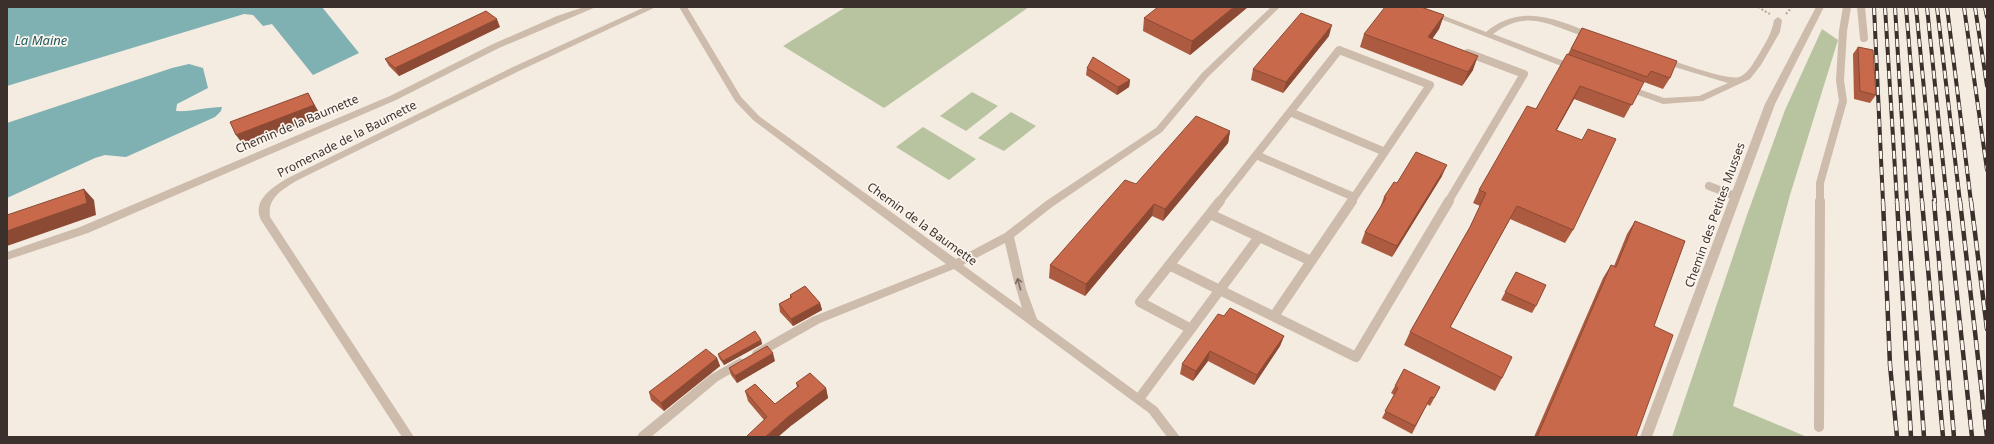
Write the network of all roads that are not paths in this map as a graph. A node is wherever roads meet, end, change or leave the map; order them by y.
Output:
1 (592, 7) edge
2 (652, 7) edge
3 (683, 7) edge
4 (1276, 7) edge
5 (1414, 7) edge
6 (1820, 7) edge
7 (1847, 7) edge
8 (1861, 7) edge
9 (1778, 20) dead end
10 (1487, 35) junction
11 (1598, 38) edge
12 (1864, 38) dead end
13 (1459, 50) edge
14 (1656, 58) edge
15 (1582, 71) edge
16 (1737, 81) junction
17 (1619, 85) edge
18 (1290, 112) junction
19 (1385, 152) junction
20 (1256, 155) junction
21 (1710, 186) dead end
22 (1735, 196) junction
23 (1354, 197) junction
24 (1210, 214) junction
25 (1009, 236) junction
26 (1258, 237) junction
27 (7, 256) edge
28 (1311, 261) junction
29 (956, 264) junction
30 (1169, 264) junction
31 (1220, 289) junction
32 (1274, 316) junction
33 (1032, 321) junction
34 (1191, 329) junction
35 (1139, 400) junction
36 (1819, 427) dead end
37 (408, 437) edge
38 (643, 437) edge
39 (1174, 437) edge
40 (1646, 437) edge

1 - 27 street, Chemin de la Baumette
2 - 37 street, Promenade de la Baumette
3 - 29 street, Chemin de la Baumette
4 - 25 street
5 - 10 street
6 - 22 street, Chemin des Petites Musses
7 - 36 lane
8 - 12 lane
9 - 16 street
10 - 11 street
10 - 15 street
13 - 32 lane
14 - 16 street
16 - 17 street
18 - 19 lane
18 - 19 lane
18 - 20 lane
19 - 23 lane
20 - 23 lane
20 - 24 lane
21 - 22 lane
22 - 40 street, Chemin des Petites Musses
23 - 28 lane
24 - 26 lane
24 - 30 lane
25 - 29 street
33 -> 25 street
26 - 28 lane
26 - 31 lane
28 - 32 lane
29 - 33 street, Chemin de la Baumette
29 - 38 street
30 - 31 lane
30 - 34 lane
31 - 32 lane
31 - 34 lane
33 - 35 street, Chemin de la Baumette
34 - 35 lane
35 - 39 street, Chemin de la Baumette

